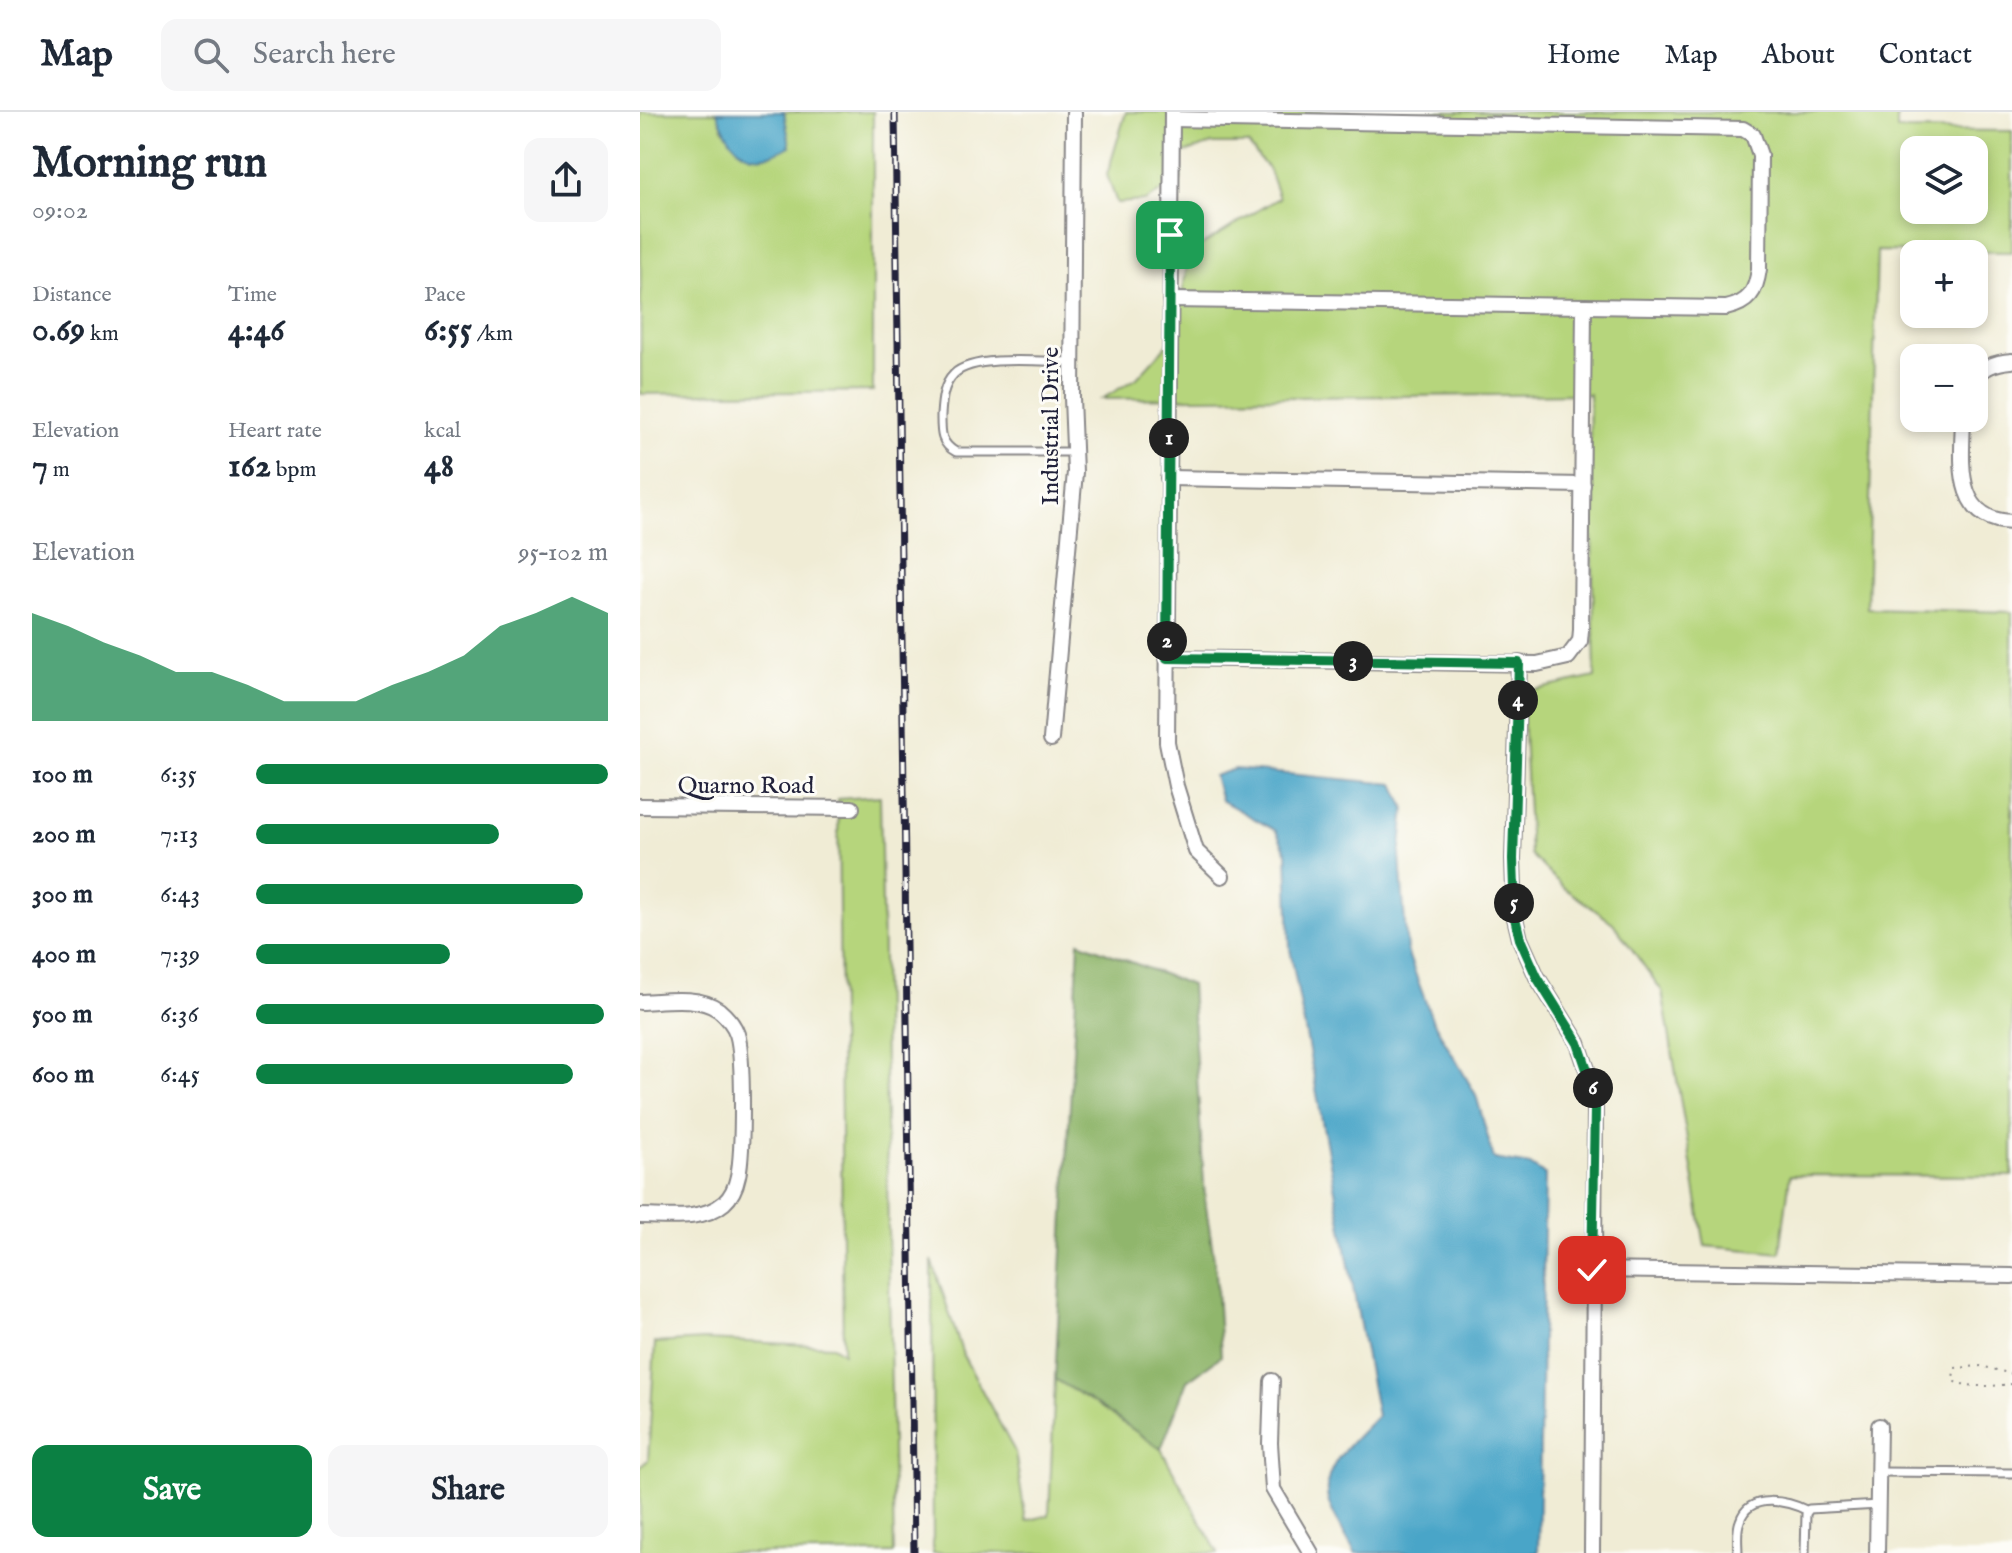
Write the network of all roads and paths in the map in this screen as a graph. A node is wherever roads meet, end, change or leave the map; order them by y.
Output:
1 (1074, 112) edge
2 (1172, 115) edge
3 (1170, 300) junction
4 (1584, 306) junction
5 (2012, 361) edge
6 (1072, 362) junction
7 (1988, 367) edge
8 (1963, 432) edge
9 (1074, 452) junction
10 (1168, 478) junction
11 (1583, 485) junction
12 (2012, 522) edge
13 (1167, 658) junction
14 (1519, 663) junction
15 (1051, 739) dead end
16 (640, 806) edge
17 (852, 808) dead end
18 (1222, 876) dead end
19 (640, 1002) edge
20 (640, 1216) edge
21 (1592, 1270) junction
22 (2012, 1276) edge
23 (2012, 1374) edge
24 (1272, 1381) dead end
25 (2012, 1384) edge
26 (1879, 1426) dead end
27 (1879, 1472) junction
28 (2012, 1473) edge
29 (1879, 1505) junction
30 (1808, 1511) junction
31 (1311, 1553) edge
32 (1592, 1553) edge
33 (1738, 1553) edge
34 (1805, 1553) edge
35 (1877, 1553) edge

1 - 6 street, Industrial Drive
2 - 3 street
2 - 4 street
3 - 4 street
3 - 10 street
4 - 11 street
5 - 7 street
6 - 9 street, Industrial Drive
6 - 9 lane
8 - 12 street
9 - 15 street, Industrial Drive
10 - 11 street
10 - 13 street
11 - 14 street
13 - 14 street
13 - 18 street
14 - 21 street
16 - 17 street, Quarno Road
19 - 20 street
21 - 22 street
21 - 32 street
23 - 25 path
24 - 31 street
26 - 27 street
27 - 28 lane
27 - 29 street
29 - 30 lane
29 - 35 street
30 - 33 lane
30 - 34 lane

